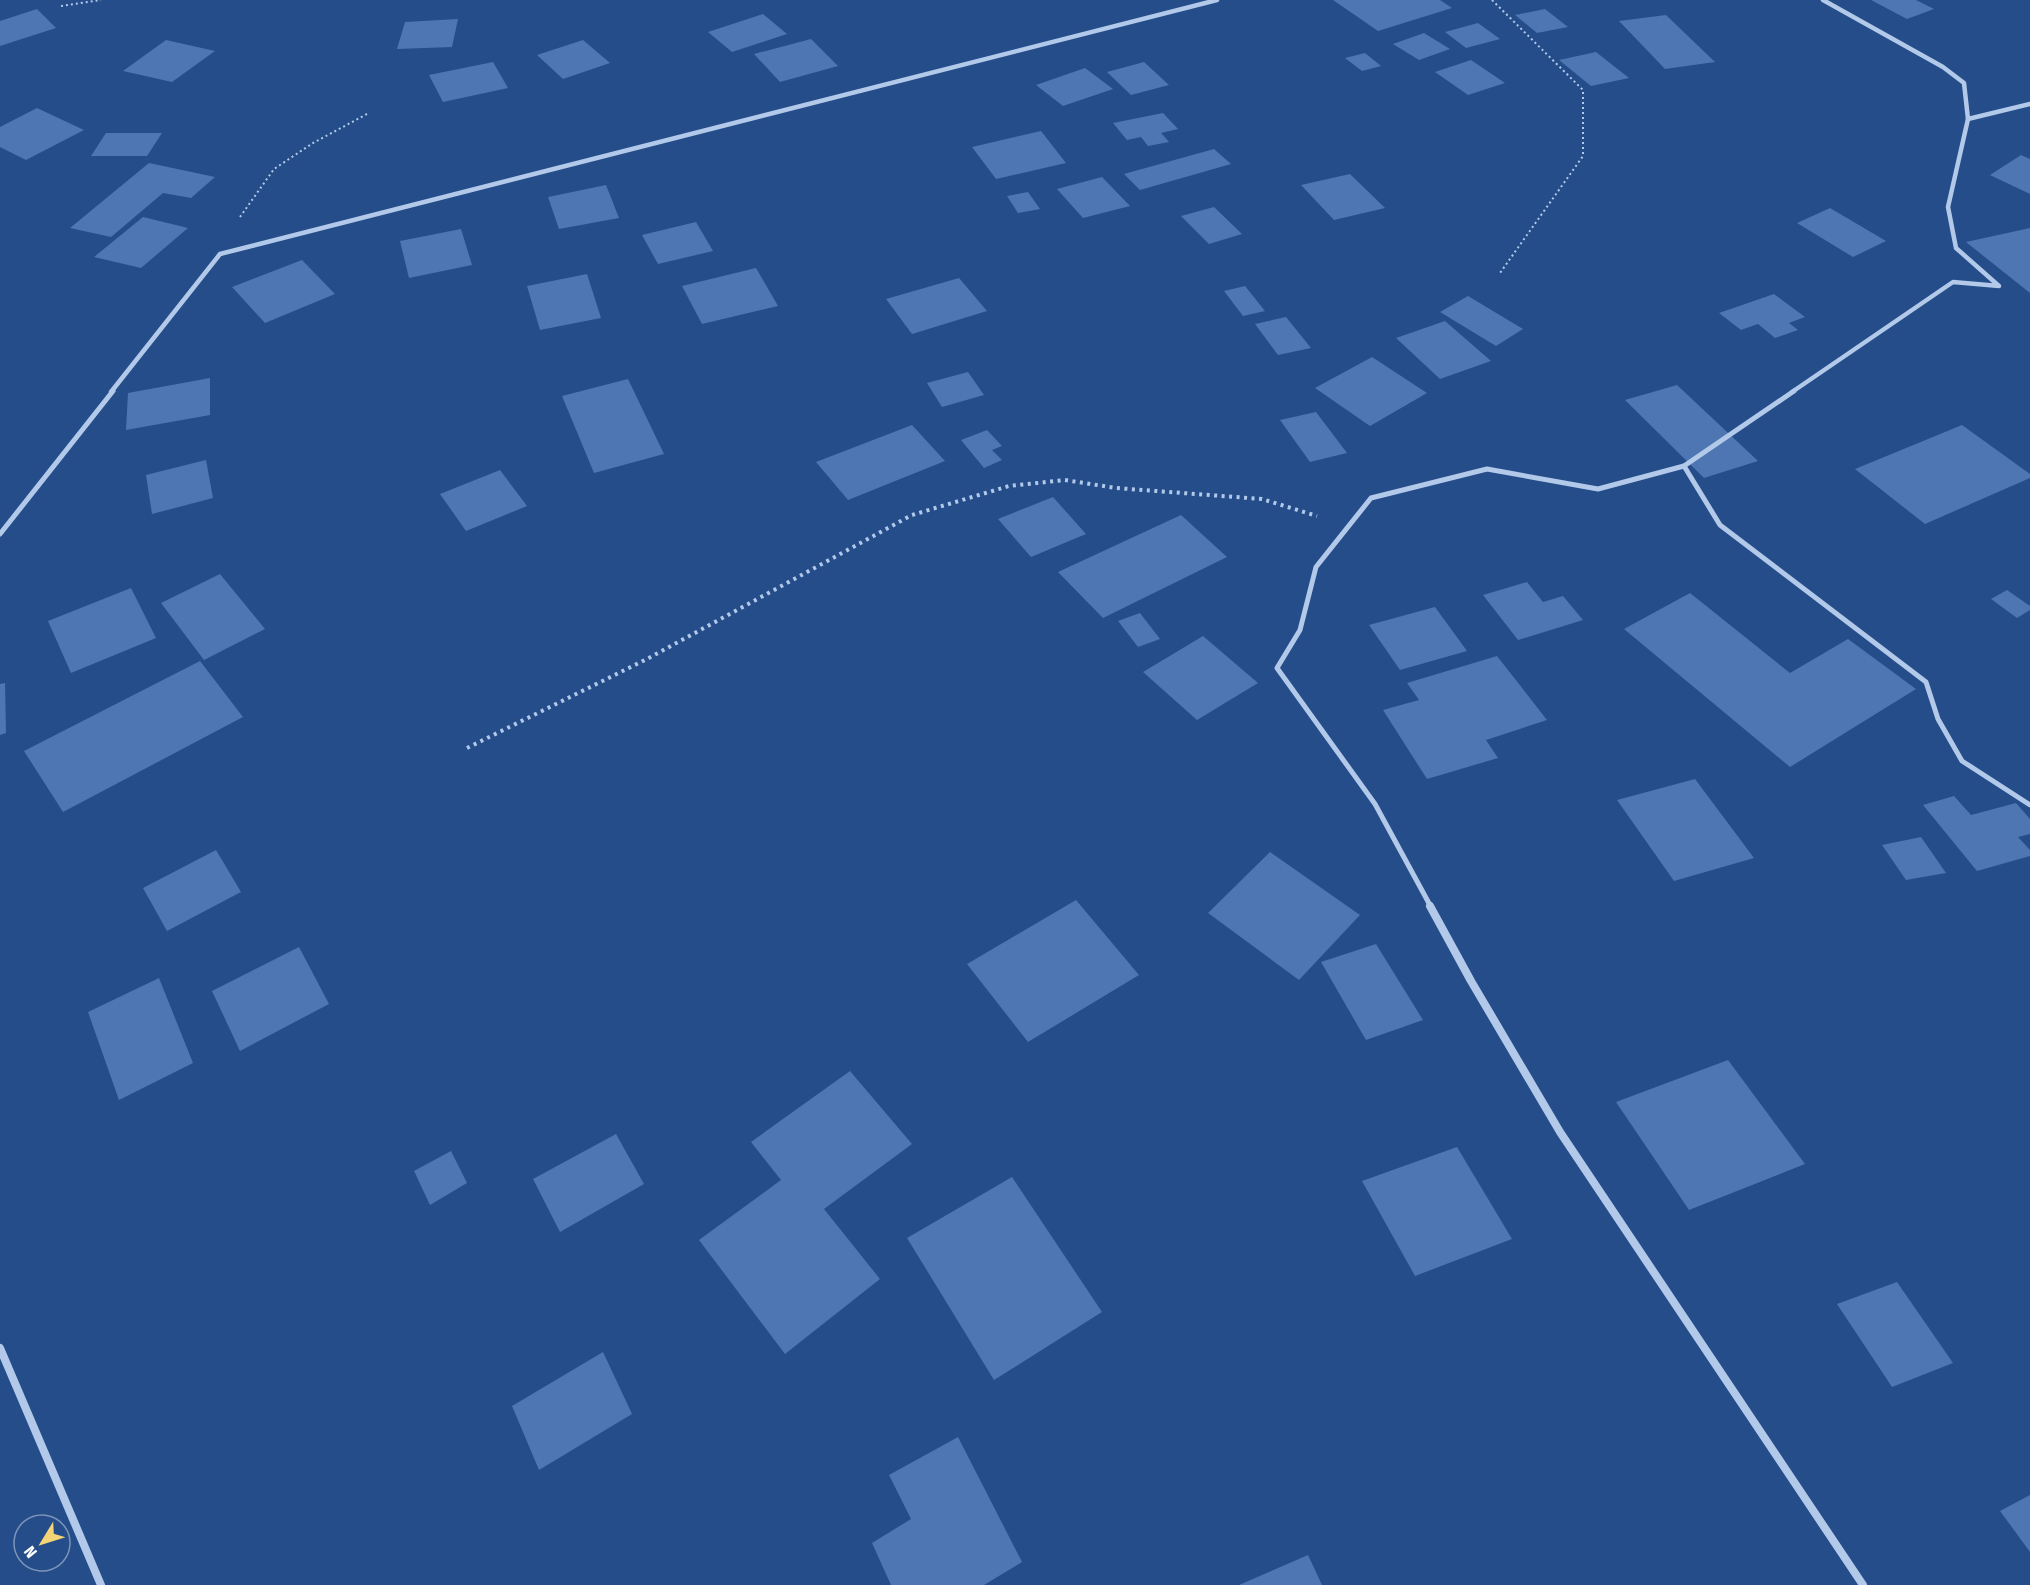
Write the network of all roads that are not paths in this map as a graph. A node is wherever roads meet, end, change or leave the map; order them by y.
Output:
1 (1217, 0) edge
2 (1823, 0) edge
3 (2030, 104) edge
4 (1968, 119) junction
5 (1684, 466) junction
6 (0, 534) edge
7 (2030, 805) edge
8 (0, 1348) edge
9 (101, 1585) edge
10 (1863, 1585) edge

1 - 6 street
2 - 4 street
3 - 4 street
4 - 5 street
5 - 7 street
5 - 10 street
8 - 9 street

